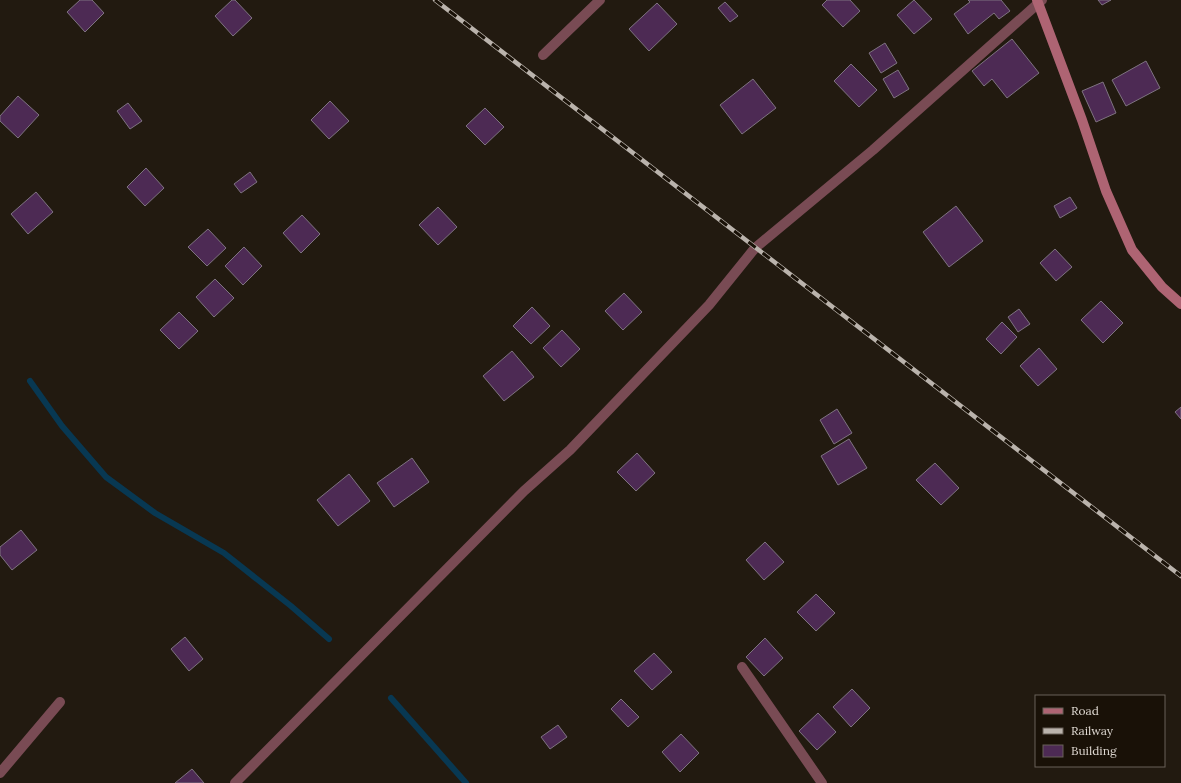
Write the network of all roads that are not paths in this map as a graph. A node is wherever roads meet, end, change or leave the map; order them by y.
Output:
1 (600, 0) edge
2 (1039, 1) edge
3 (544, 55) dead end
4 (1181, 304) edge
5 (742, 668) dead end
6 (60, 702) dead end
7 (0, 773) edge
8 (235, 783) edge
9 (822, 783) edge

1 - 3 street
2 - 4 main road
2 - 8 street
5 - 9 street
6 - 7 street

